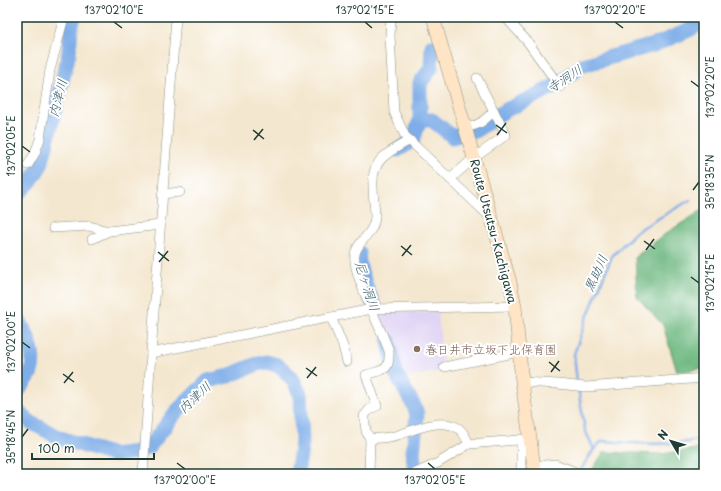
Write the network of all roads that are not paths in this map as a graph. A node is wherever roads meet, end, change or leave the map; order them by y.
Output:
1 (64, 17) edge
2 (176, 17) edge
3 (391, 17) edge
4 (433, 17) edge
5 (505, 17) edge
6 (477, 78) dead end
7 (560, 87) dead end
8 (494, 112) junction
9 (465, 127) junction
10 (410, 140) junction
11 (474, 158) junction
12 (28, 165) dead end
13 (450, 179) junction
14 (180, 192) dead end
15 (162, 194) junction
16 (492, 220) junction
17 (160, 225) junction
18 (53, 228) dead end
19 (109, 231) junction
20 (92, 239) dead end
21 (514, 306) junction
22 (372, 309) junction
23 (331, 317) junction
24 (519, 352) junction
25 (151, 353) junction
26 (347, 362) dead end
27 (444, 368) dead end
28 (704, 378) edge
29 (522, 382) junction
30 (370, 439) junction
31 (525, 439) junction
32 (469, 444) junction
33 (534, 470) edge
34 (573, 471) dead end
35 (143, 474) edge
36 (369, 474) edge
37 (412, 474) edge
38 (521, 474) edge

1 - 12 street
2 - 15 street
3 - 10 street
4 - 9 main road, Route Utsutsu-Kachigawa
5 - 7 street
6 - 8 street
8 - 9 street
8 - 11 street
9 - 11 main road, Route Utsutsu-Kachigawa
10 - 13 street
10 - 22 street
11 - 13 street
11 - 16 main road, Route Utsutsu-Kachigawa
13 - 16 street
14 - 15 street
15 - 17 street
16 - 21 main road, Route Utsutsu-Kachigawa
17 - 19 street
17 - 25 street
18 - 19 street
19 - 20 street
21 - 22 street
21 - 24 main road, Route Utsutsu-Kachigawa
22 - 23 street
22 - 30 street
23 - 25 street
23 - 26 street
24 - 27 street
24 - 29 main road, Route Utsutsu-Kachigawa
25 - 35 street
28 - 29 street
29 - 31 main road, Route Utsutsu-Kachigawa
30 - 32 street
30 - 36 street
31 - 32 street
31 - 33 main road, Route Utsutsu-Kachigawa
31 - 38 street
32 - 37 street
33 - 34 street

